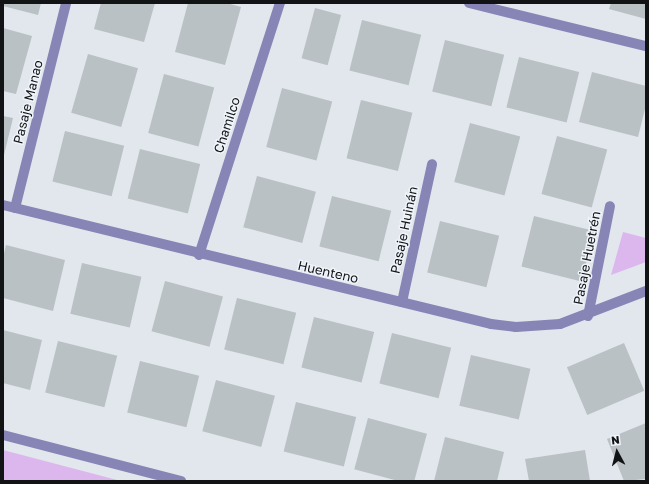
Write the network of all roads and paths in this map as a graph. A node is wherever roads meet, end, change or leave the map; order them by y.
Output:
1 (66, 3) edge
2 (280, 3) edge
3 (469, 3) edge
4 (646, 46) edge
5 (432, 164) dead end
6 (3, 205) edge
7 (610, 206) dead end
8 (15, 208) junction
9 (199, 255) junction
10 (646, 291) edge
11 (402, 302) junction
12 (588, 316) junction
13 (3, 435) edge
14 (181, 481) edge

1 - 8 street, Pasaje Manao
2 - 9 street, Chamilco
3 - 4 street
5 - 11 street, Pasaje Huinán
6 - 8 street, Huenteno
7 - 12 street, Pasaje Huetrén
8 - 9 street, Huenteno
9 - 11 street, Huenteno
10 - 12 street, Huenteno
11 - 12 street, Huenteno
13 - 14 street

